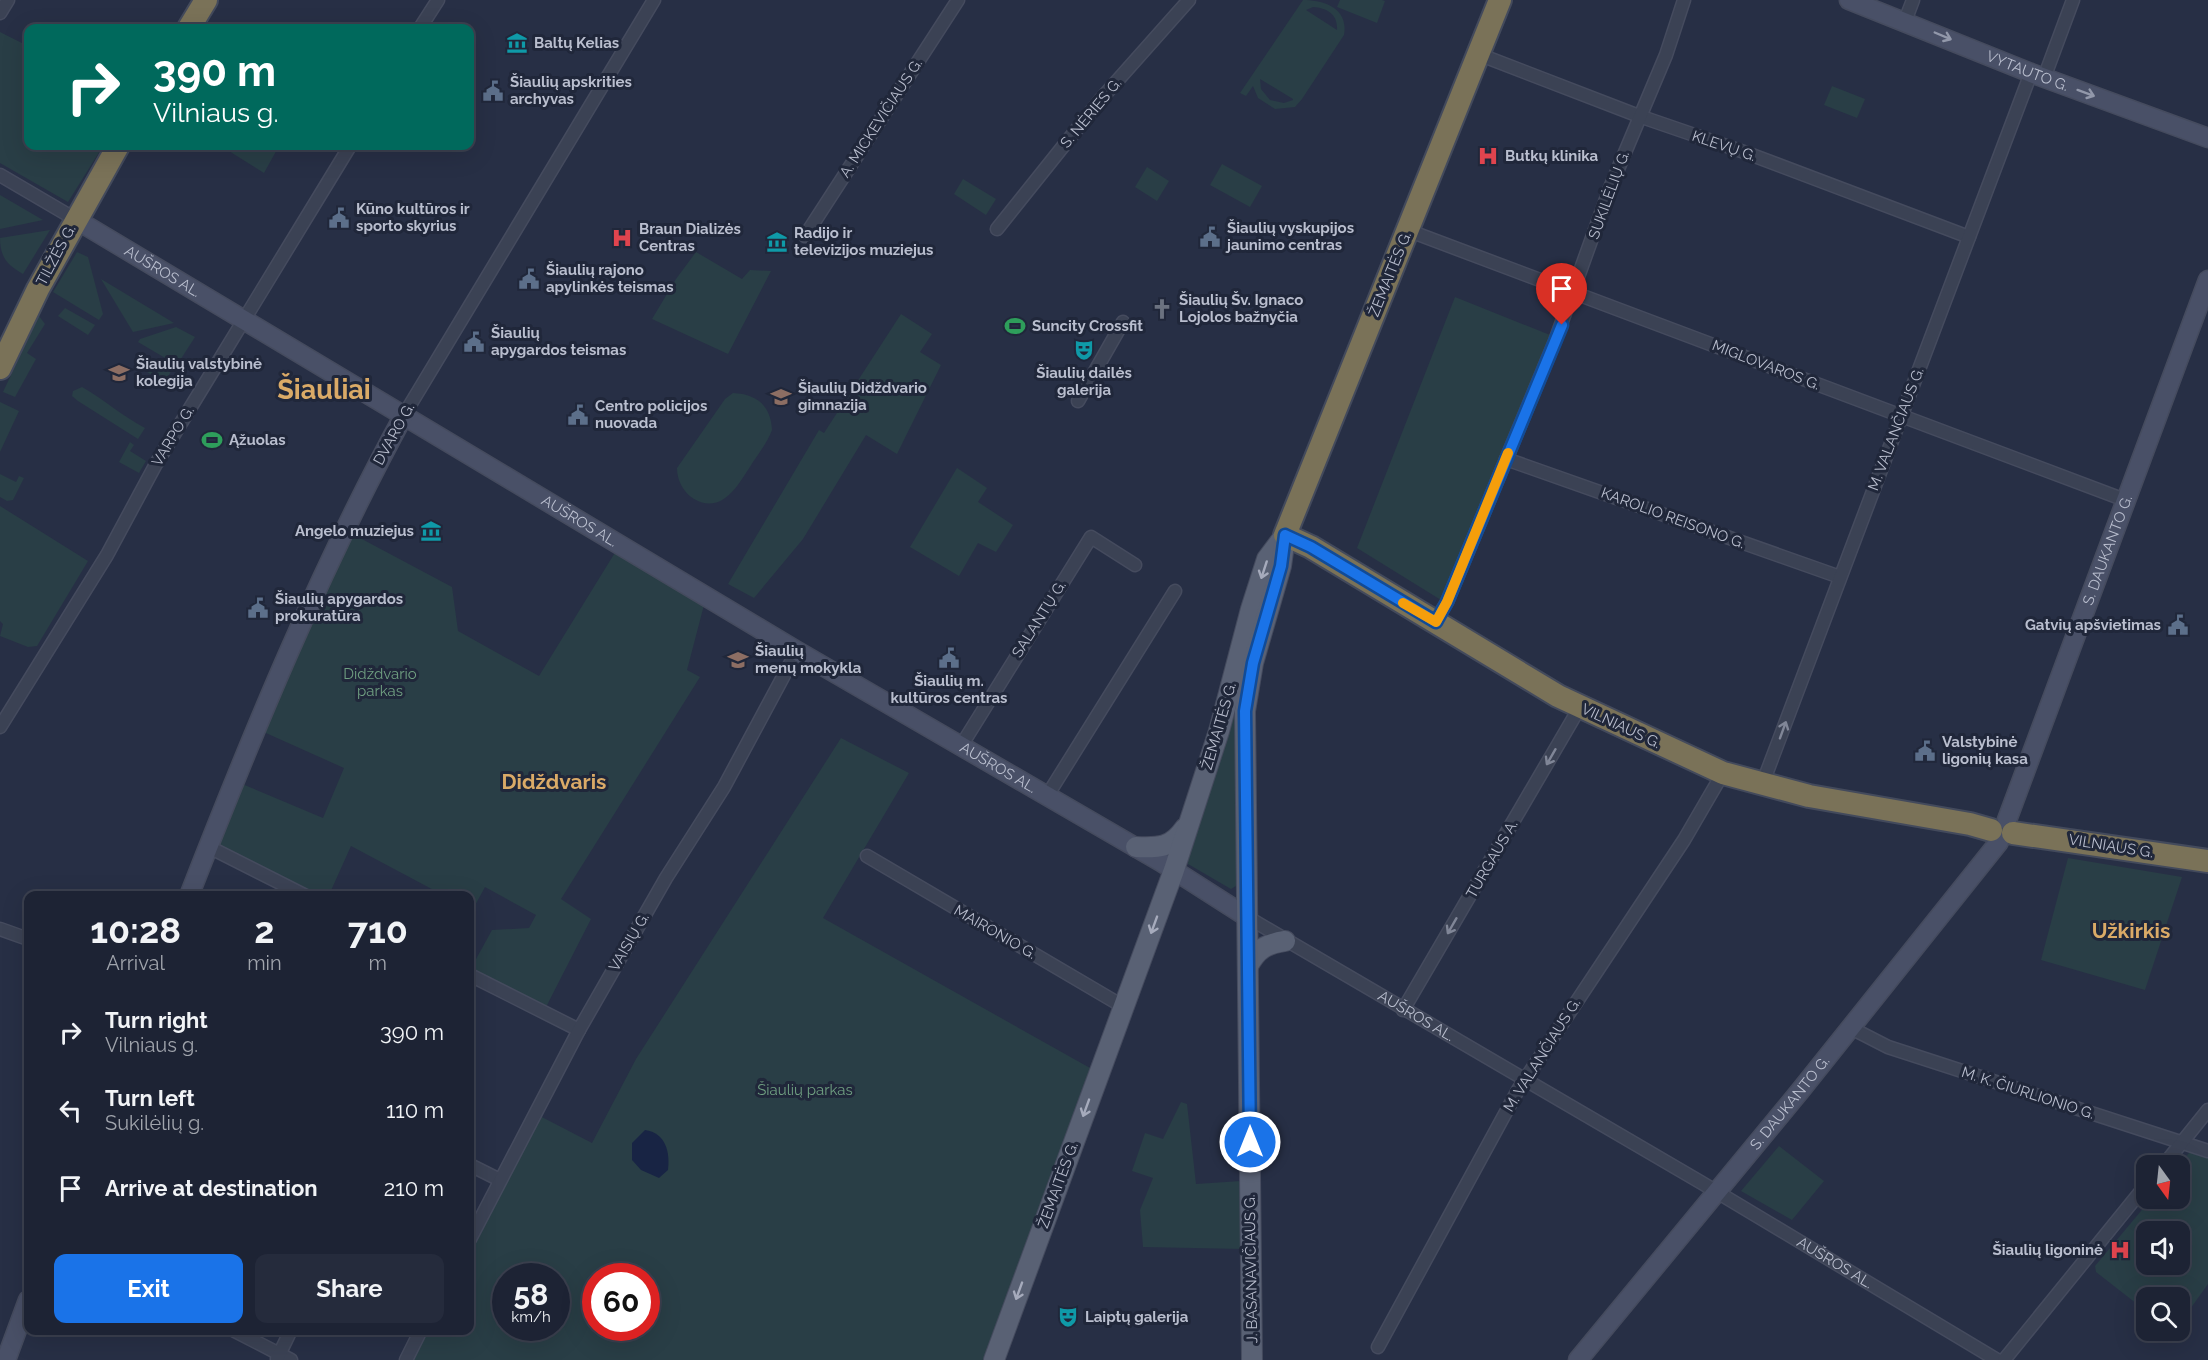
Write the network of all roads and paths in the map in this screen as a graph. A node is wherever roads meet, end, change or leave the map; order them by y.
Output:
1 (8, 0) edge
2 (206, 0) edge
3 (438, 0) edge
4 (654, 0) edge
5 (958, 0) edge
6 (1190, 0) edge
7 (1500, 0) edge
8 (1684, 0) edge
9 (1849, 0) edge
10 (1913, 0) edge
11 (2073, 0) edge
12 (0, 13) edge
13 (1905, 21) junction
14 (191, 24) edge
15 (423, 24) edge
16 (1478, 54) junction
17 (2037, 76) junction
18 (1639, 116) junction
19 (2208, 138) edge
20 (116, 150) edge
21 (348, 150) edge
22 (0, 175) edge
23 (75, 219) junction
24 (997, 229) dead end
25 (1407, 230) junction
26 (805, 236) dead end
27 (1969, 237) junction
28 (2208, 280) edge
29 (1574, 292) junction
30 (244, 321) junction
31 (1123, 322) dead end
32 (0, 368) edge
33 (1078, 401) dead end
34 (404, 415) junction
35 (1900, 415) junction
36 (1506, 459) junction
37 (2126, 500) junction
38 (1285, 535) junction
39 (1134, 565) dead end
40 (1840, 577) junction
41 (1175, 591) dead end
42 (1436, 622) junction
43 (797, 651) junction
44 (1580, 707) junction
45 (0, 727) edge
46 (961, 746) junction
47 (1723, 773) junction
48 (1762, 785) junction
49 (1047, 796) junction
50 (1190, 820) junction
51 (2003, 831) junction
52 (209, 847) junction
53 (1136, 848) junction
54 (867, 856) dead end
55 (2208, 861) edge
56 (1174, 870) junction
57 (191, 891) edge
58 (296, 891) edge
59 (1247, 917) junction
60 (0, 928) edge
61 (24, 937) edge
62 (1285, 941) junction
63 (1248, 966) junction
64 (474, 977) edge
65 (1124, 1007) junction
66 (1403, 1010) junction
67 (1851, 1028) junction
68 (579, 1030) junction
69 (1524, 1081) junction
70 (2208, 1110) edge
71 (2182, 1141) junction
72 (2208, 1151) edge
73 (2171, 1155) edge
74 (474, 1167) edge
75 (500, 1180) junction
76 (1716, 1192) junction
77 (2136, 1197) edge
78 (474, 1231) edge
79 (24, 1311) edge
80 (241, 1335) edge
81 (289, 1335) edge
82 (418, 1335) edge
83 (1378, 1347) dead end
84 (278, 1357) edge
85 (6, 1360) edge
86 (291, 1360) edge
87 (406, 1360) edge
88 (994, 1360) edge
89 (1252, 1360) edge
90 (1578, 1360) edge
91 (1997, 1360) edge
92 (2004, 1360) edge

1 - 12 street
2 - 14 highway
3 - 15 street
4 - 34 street, DVARO G.
5 - 26 street, A. MICKEVIČIAUS G.
6 - 24 street, S. NĖRIES G.
7 - 16 highway, ŽEMAITĖS G.
8 - 18 street, SUKILĖLIŲ G.
9 - 13 main road, VYTAUTO G.
10 - 13 street
11 - 17 street, M. VALANČIAUS G.
13 -> 17 main road, VYTAUTO G.
16 - 18 street, KLEVŲ G.
16 - 25 highway, ŽEMAITĖS G.
17 -> 19 main road, VYTAUTO G.
17 - 27 street, M. VALANČIAUS G.
18 - 27 street, KLEVŲ G.
18 - 29 street, SUKILĖLIŲ G.
20 - 23 highway, TILŽĖS G.
21 - 30 street, VARPO G.
22 - 23 street, AUŠROS AL.
23 - 30 main road, AUŠROS AL.
23 - 32 highway, TILŽĖS G.
25 - 29 street, MIGLOVAROS G.
25 - 38 highway, ŽEMAITĖS G.
27 - 35 street, M. VALANČIAUS G.
28 - 37 main road, S. DAUKANTO G.
29 - 35 street, MIGLOVAROS G.
29 - 36 street, SUKILĖLIŲ G.
30 - 34 main road, AUŠROS AL.
30 - 45 street, VARPO G.
31 - 33 street
34 - 43 main road, AUŠROS AL.
34 - 52 main road, DVARO G.
35 - 37 street, MIGLOVAROS G.
35 - 40 street, M. VALANČIAUS G.
36 - 40 street, KAROLIO REISONO G.
36 - 42 street, SUKILĖLIŲ G.
37 - 51 main road, S. DAUKANTO G.
38 - 42 highway, VILNIAUS G.
38 -> 50 main road, ŽEMAITĖS G.
38 - 59 main road, J. BASANAVIČIAUS G.
39 - 46 street, SALANTŲ G.
48 -> 40 street, M. VALANČIAUS G.
41 - 49 street
42 - 44 highway, VILNIAUS G.
43 - 46 main road, AUŠROS AL.
43 - 68 street, VAISIŲ G.
44 - 47 highway, VILNIAUS G.
44 -> 66 street, TURGAUS A.
46 - 49 main road, AUŠROS AL.
47 - 48 highway, VILNIAUS G.
47 - 69 street, M. VALANČIAUS G.
48 - 51 highway, VILNIAUS G.
49 - 53 main road, AUŠROS AL.
50 - 53 main road
50 - 56 main road, ŽEMAITĖS G.
51 - 55 highway, VILNIAUS G.
51 - 67 main road, S. DAUKANTO G.
52 - 57 main road, DVARO G.
52 - 58 street
53 - 56 main road, AUŠROS AL.
54 - 65 street, MAIRONIO G.
56 - 59 main road, AUŠROS AL.
56 -> 65 main road, ŽEMAITĖS G.
59 - 62 street, AUŠROS AL.
59 - 63 main road, J. BASANAVIČIAUS G.
60 - 61 street
62 - 63 main road
62 - 66 street, AUŠROS AL.
63 - 89 main road, J. BASANAVIČIAUS G.
64 - 68 street
65 -> 88 main road, ŽEMAITĖS G.
66 - 69 street, AUŠROS AL.
67 - 71 street, M. K. ČIURLIONIO G.
67 - 76 main road, S. DAUKANTO G.
68 - 75 street, VAISIŲ G.
69 - 76 street, AUŠROS AL.
69 - 83 street, M. VALANČIAUS G.
70 - 71 street
71 - 72 street, M. K. ČIURLIONIO G.
71 - 73 street
74 - 75 street
75 - 78 street, VAISIŲ G.
76 - 90 main road, S. DAUKANTO G.
76 - 91 street, AUŠROS AL.
77 - 92 street
79 - 85 main road
80 - 84 street
81 - 84 street
82 - 87 street
84 - 86 street

